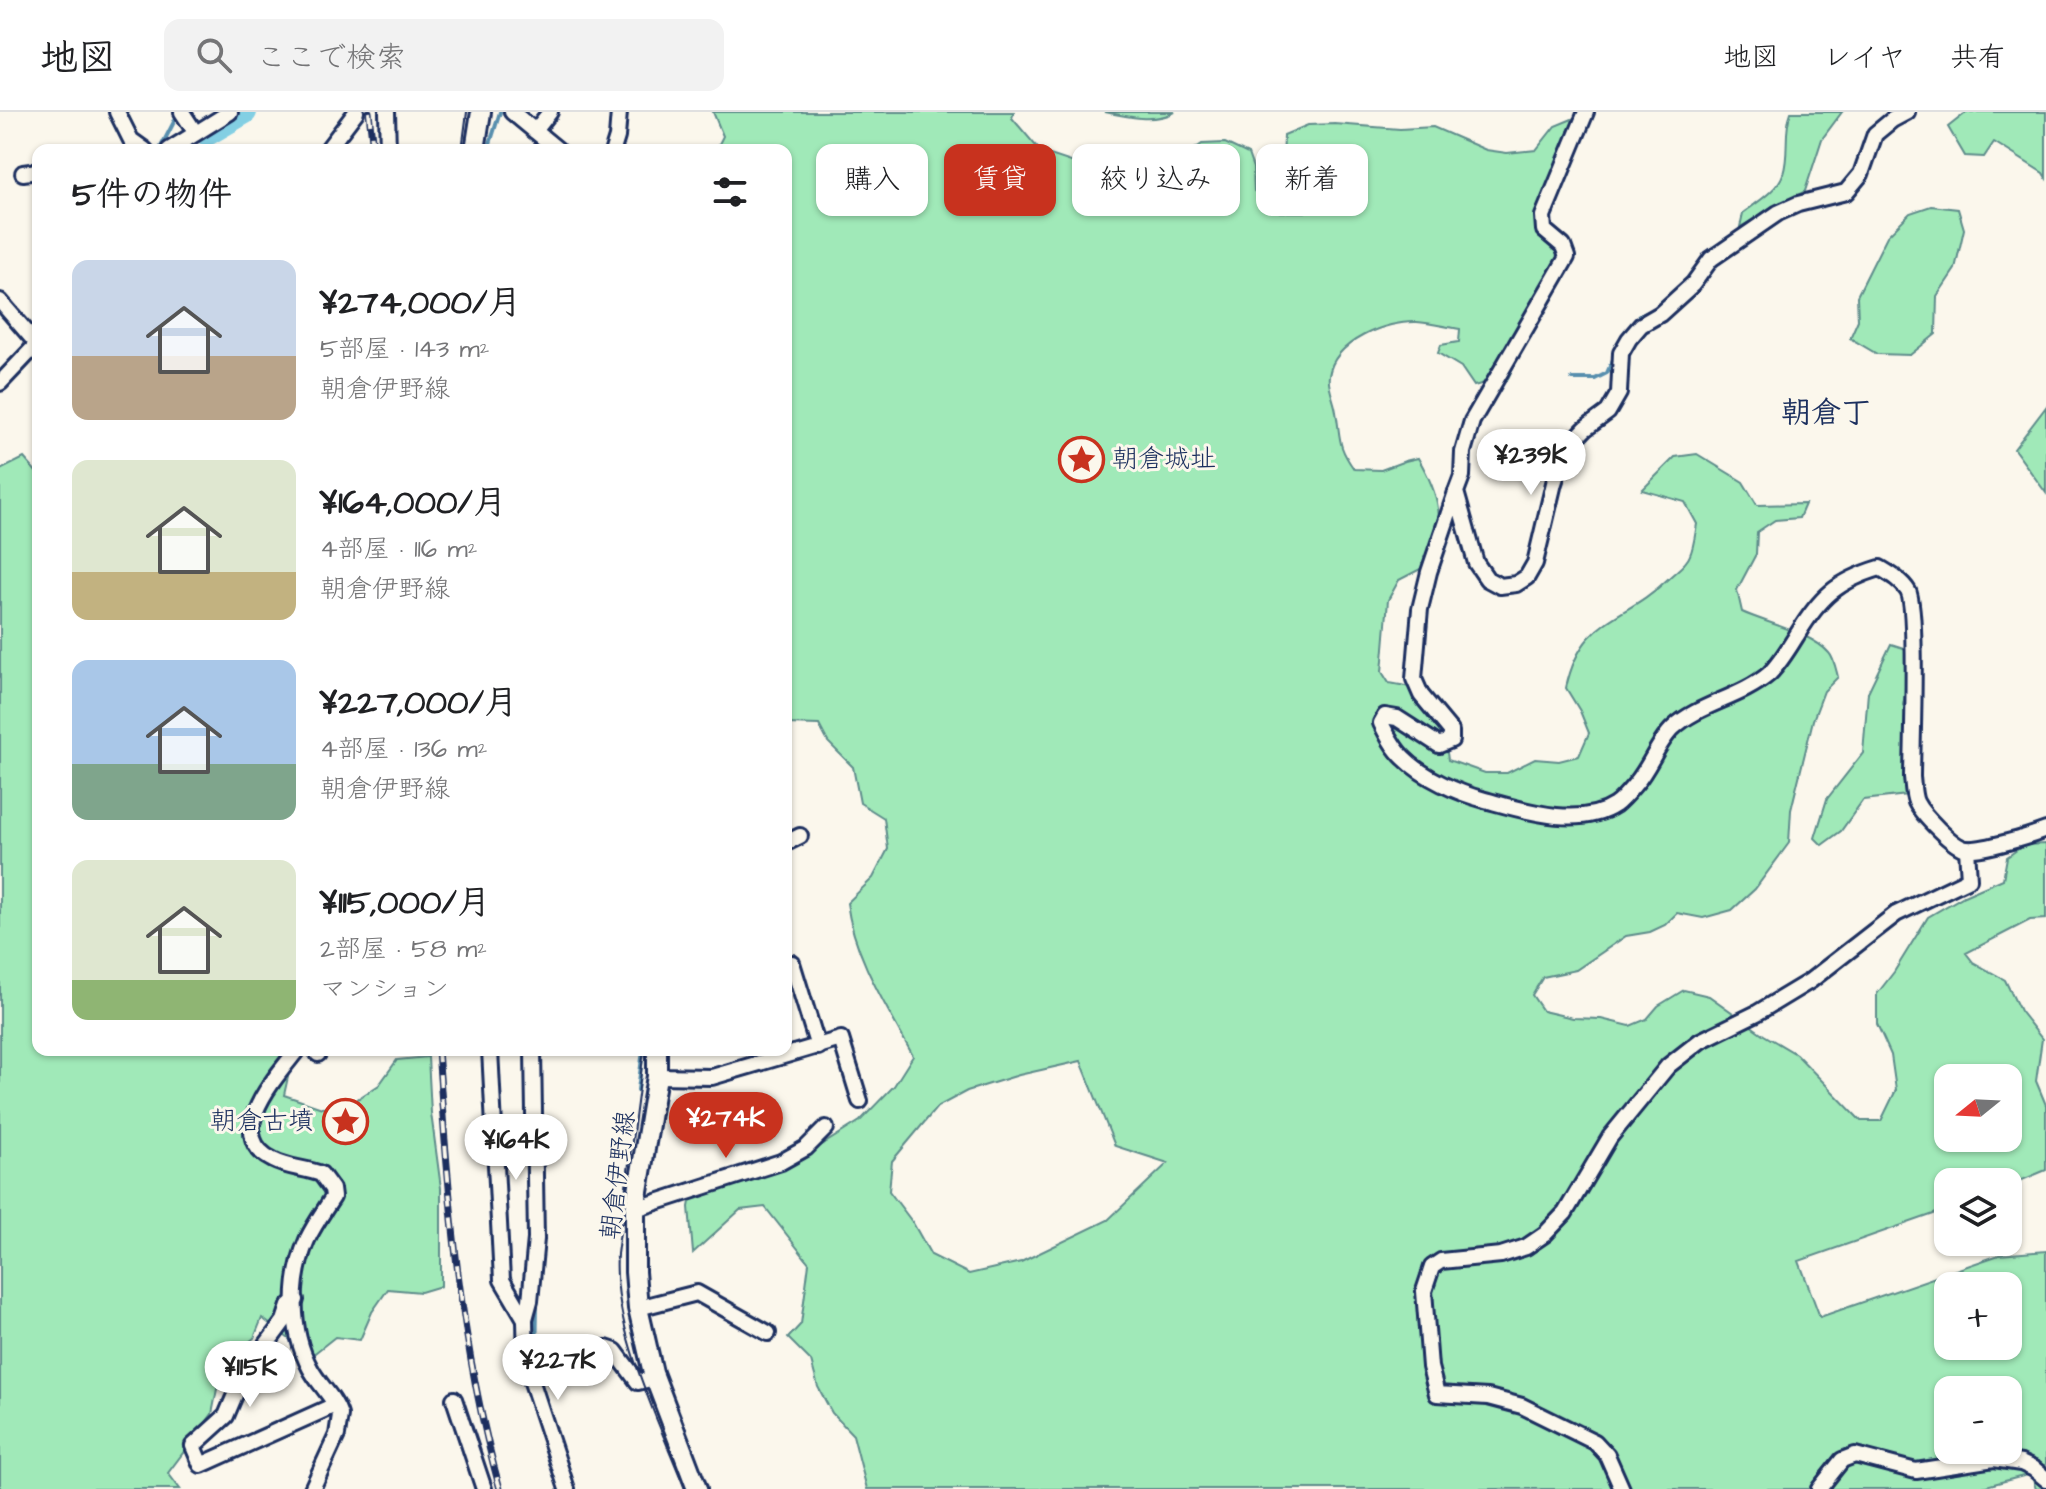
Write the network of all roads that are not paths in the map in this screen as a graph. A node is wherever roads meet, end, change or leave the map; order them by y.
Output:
1 (117, 112) edge
2 (182, 112) edge
3 (230, 112) edge
4 (356, 112) edge
5 (387, 112) edge
6 (481, 112) edge
7 (512, 112) edge
8 (550, 112) edge
9 (619, 112) edge
10 (1586, 112) edge
11 (1907, 112) edge
12 (535, 131) junction
13 (195, 132) junction
14 (136, 144) edge
15 (178, 144) edge
16 (332, 144) edge
17 (388, 144) edge
18 (476, 144) edge
19 (551, 144) edge
20 (615, 144) edge
21 (0, 301) edge
22 (32, 338) edge
23 (32, 349) edge
24 (0, 383) edge
25 (1456, 492) junction
26 (2046, 830) edge
27 (1967, 849) junction
28 (792, 963) dead end
29 (818, 1047) junction
30 (792, 1054) edge
31 (292, 1056) edge
32 (490, 1056) edge
33 (533, 1056) edge
34 (657, 1056) edge
35 (786, 1056) edge
36 (657, 1076) junction
37 (860, 1101) dead end
38 (826, 1128) dead end
39 (635, 1209) junction
40 (296, 1300) junction
41 (638, 1308) junction
42 (525, 1319) junction
43 (768, 1333) dead end
44 (529, 1376) junction
45 (655, 1378) junction
46 (454, 1399) dead end
47 (335, 1405) junction
48 (2046, 1479) edge
49 (312, 1489) edge
50 (484, 1489) edge
51 (567, 1489) edge
52 (697, 1489) edge
53 (1622, 1489) edge
54 (1819, 1489) edge

1 - 14 street
2 - 13 street
3 - 13 street
4 - 16 street
5 - 17 street
6 - 18 main road
7 - 12 street
8 - 12 street
9 - 20 street
10 - 25 street
11 - 25 street
12 - 19 street
13 - 15 street
21 - 22 street
23 - 24 street
25 - 27 street
26 - 27 street
27 - 53 street
28 - 29 street
29 - 30 street
29 - 37 street
31 - 40 street
32 - 42 street
33 - 42 street
34 - 36 main road, 朝倉伊野線
35 - 36 street
36 - 39 main road, 朝倉伊野線
38 - 39 street
39 - 41 main road, 朝倉伊野線
40 - 47 street
40 - 47 street
41 - 43 street
41 - 45 main road, 朝倉伊野線
42 - 44 street
44 - 45 street
44 - 51 street
45 - 52 main road, 朝倉伊野線
46 - 50 street
47 - 49 street
48 - 54 street

